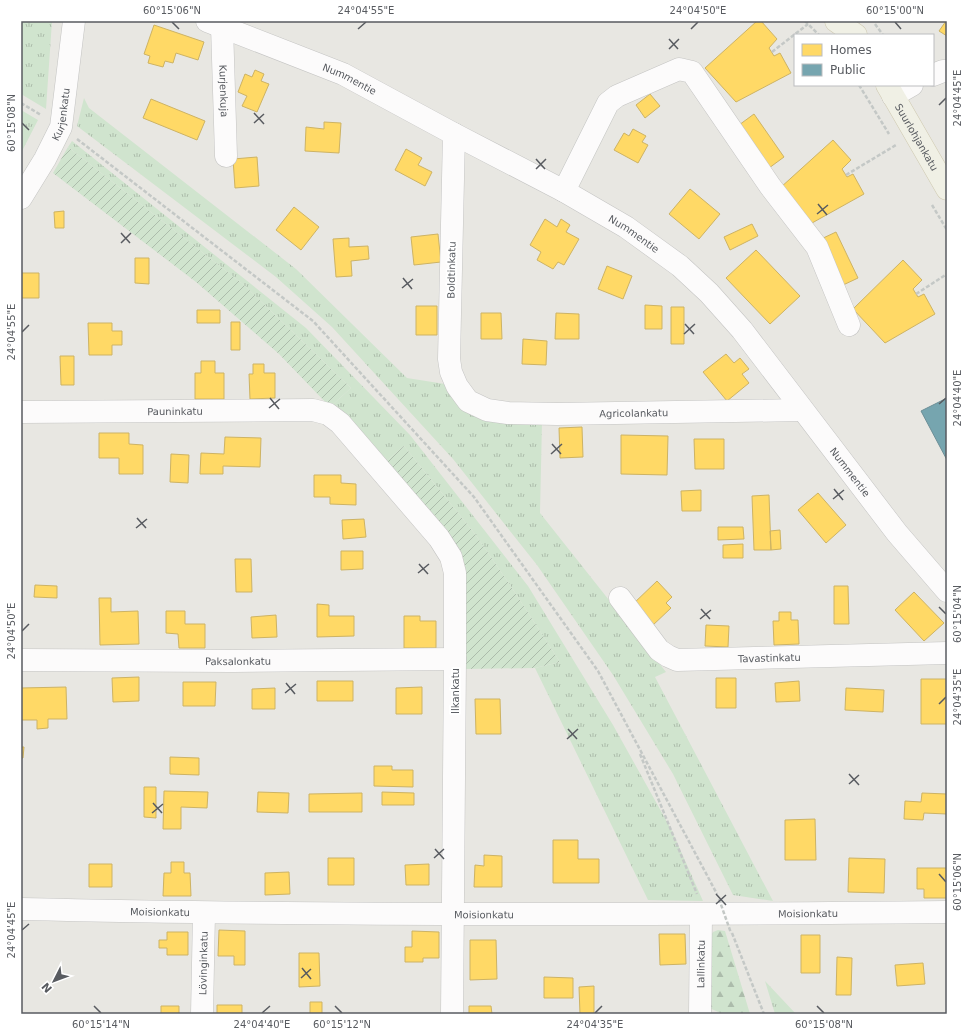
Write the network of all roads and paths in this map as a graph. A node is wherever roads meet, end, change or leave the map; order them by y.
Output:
1 (74, 21) edge
2 (805, 21) edge
3 (836, 21) edge
4 (852, 21) edge
5 (872, 21) edge
6 (215, 24) edge
7 (808, 24) junction
8 (795, 34) edge
9 (818, 34) edge
10 (855, 34) edge
11 (856, 34) edge
12 (882, 34) edge
13 (794, 35) edge
14 (772, 52) dead end
15 (947, 71) edge
16 (934, 75) edge
17 (908, 86) edge
18 (890, 90) edge
19 (21, 103) edge
20 (61, 127) junction
21 (454, 134) junction
22 (896, 145) dead end
23 (226, 156) dead end
24 (846, 175) dead end
25 (947, 189) edge
26 (564, 191) junction
27 (21, 198) edge
28 (947, 274) edge
29 (916, 294) dead end
30 (849, 325) dead end
31 (468, 401) joint
32 (802, 410) junction
33 (21, 412) edge
34 (328, 414) joint
35 (947, 592) edge
36 (620, 598) dead end
37 (947, 653) edge
38 (456, 659) junction
39 (21, 660) edge
40 (636, 742) junction
41 (21, 909) edge
42 (947, 912) edge
43 (204, 913) junction
44 (453, 914) junction
45 (703, 915) junction
46 (202, 1014) edge
47 (452, 1014) edge
48 (700, 1014) edge
49 (764, 1014) edge

1 - 20 street, Kurjenkatu
2 - 7 path
3 - 10 main road
4 - 11 main road
5 - 12 path
6 - 21 street, Nummentie
6 - 23 street, Kurjenkuja
7 - 8 path
7 - 9 path
13 - 14 path
15 - 16 street
17 - 18 street
18 - 25 main road, Suurlohjankatu
19 - 20 path
20 - 27 street, Kurjenkatu
20 - 40 path
21 - 26 street, Nummentie
21 - 31 street, Boldtinkatu
22 - 24 path
26 - 30 street
26 - 32 street, Nummentie
28 - 29 path
31 - 32 street, Agricolankatu
32 - 35 street, Nummentie
33 - 34 street, Pauninkatu
34 - 38 street, Ilkankatu
36 - 37 street, Tavastinkatu
38 - 39 street, Paksalonkatu
38 - 44 street, Ilkankatu
40 - 45 path
40 - 49 path, bridge
41 - 43 street, Moisionkatu
42 - 45 street, Moisionkatu
43 - 44 street, Moisionkatu
43 - 46 street, Lövinginkatu
44 - 45 street, Moisionkatu
44 - 47 street, Ilkankatu
45 - 48 street, Lallinkatu

